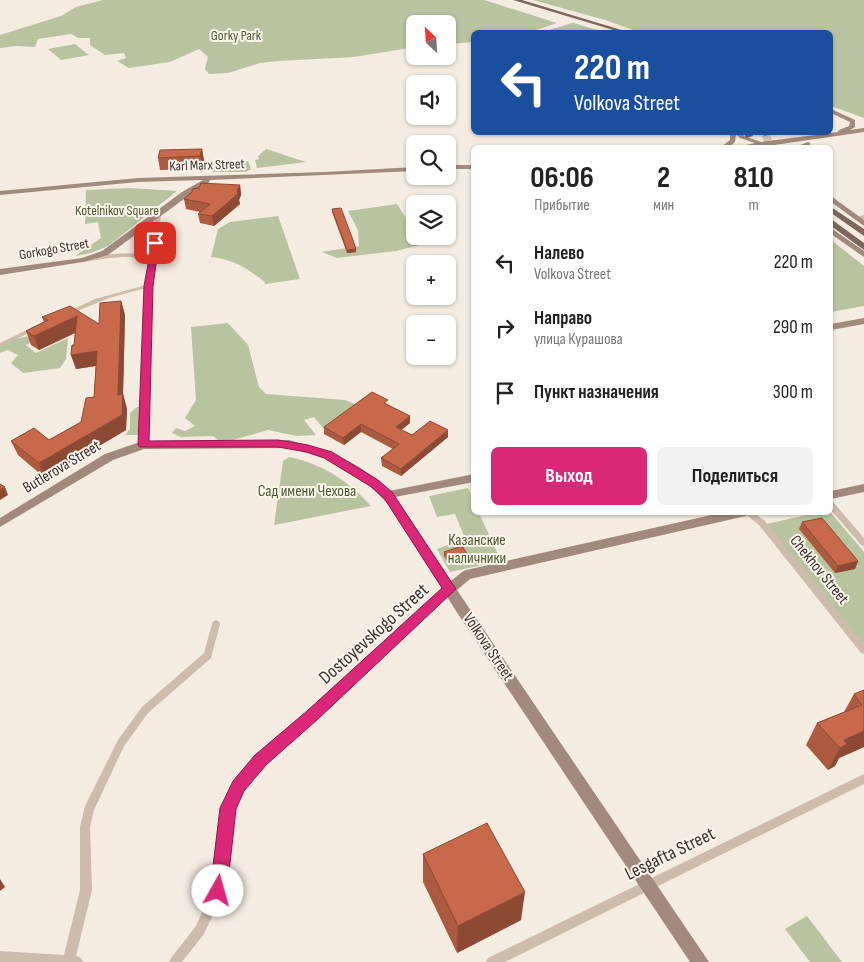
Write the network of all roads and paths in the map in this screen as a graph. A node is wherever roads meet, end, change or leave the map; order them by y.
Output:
1 (506, 0) edge
2 (516, 0) edge
3 (606, 30) edge
4 (618, 30) edge
5 (833, 112) edge
6 (833, 112) edge
7 (864, 122) edge
8 (864, 130) edge
9 (833, 133) edge
10 (833, 134) edge
11 (733, 135) edge
12 (740, 135) edge
13 (822, 135) edge
14 (864, 137) edge
15 (762, 144) junction
16 (808, 144) junction
17 (727, 145) edge
18 (755, 145) edge
19 (802, 145) edge
20 (805, 145) edge
21 (471, 166) edge
22 (456, 167) edge
23 (406, 170) edge
24 (456, 172) edge
25 (471, 172) edge
26 (406, 174) edge
27 (206, 180) junction
28 (0, 195) edge
29 (833, 199) edge
30 (833, 211) edge
31 (158, 215) junction
32 (860, 217) edge
33 (833, 224) edge
34 (864, 224) edge
35 (833, 232) edge
36 (864, 233) edge
37 (864, 247) edge
38 (864, 255) edge
39 (83, 260) junction
40 (152, 260) junction
41 (0, 272) edge
42 (149, 286) junction
43 (58, 317) edge
44 (864, 321) edge
45 (42, 325) edge
46 (833, 327) edge
47 (0, 345) edge
48 (143, 445) junction
49 (471, 479) edge
50 (864, 488) edge
51 (833, 494) edge
52 (388, 495) junction
53 (833, 506) edge
54 (733, 515) edge
55 (751, 515) edge
56 (0, 523) edge
57 (864, 544) edge
58 (450, 589) junction
59 (216, 624) dead end
60 (864, 650) edge
61 (864, 779) edge
62 (648, 884) junction
63 (3, 959) edge
64 (73, 961) edge
65 (175, 962) edge
66 (492, 962) edge
67 (700, 962) edge

1 - 3 main road
2 - 4 main road
5 - 7 main road
6 - 9 main road
8 - 10 main road
11 - 17 main road
12 - 15 main road
13 - 15 main road
14 - 16 main road
15 - 18 main road
16 - 19 main road
16 - 20 main road
21 - 22 main road
23 - 27 main road, Karl Marx Street
24 - 25 main road
26 - 27 main road, Karl Marx Street
27 - 28 main road, Karl Marx Street
27 - 31 main road, Gorkogo Street
29 - 32 main road
30 - 36 main road
31 - 39 main road, Gorkogo Street
31 - 40 street
32 - 34 main road
33 - 37 main road
35 - 38 main road
39 - 40 street
39 - 41 main road, Gorkogo Street
40 - 42 street
42 - 43 street
42 - 48 street
44 - 46 main road
45 - 47 street
48 - 52 main road, Volkova Street
48 - 56 main road, Butlerova Street
49 - 52 main road
50 - 51 main road
52 - 58 main road, Volkova Street
53 - 57 street
54 - 58 main road, Dostoyevskogo Street
55 - 60 street, Chekhov Street
58 - 62 main road, Volkova Street
58 - 65 street, Dostoyevskogo Street
59 - 64 street
61 - 62 street, Lesgafta Street
62 - 66 street, Lesgafta Street
62 - 67 main road, Volkova Street
63 - 64 street

